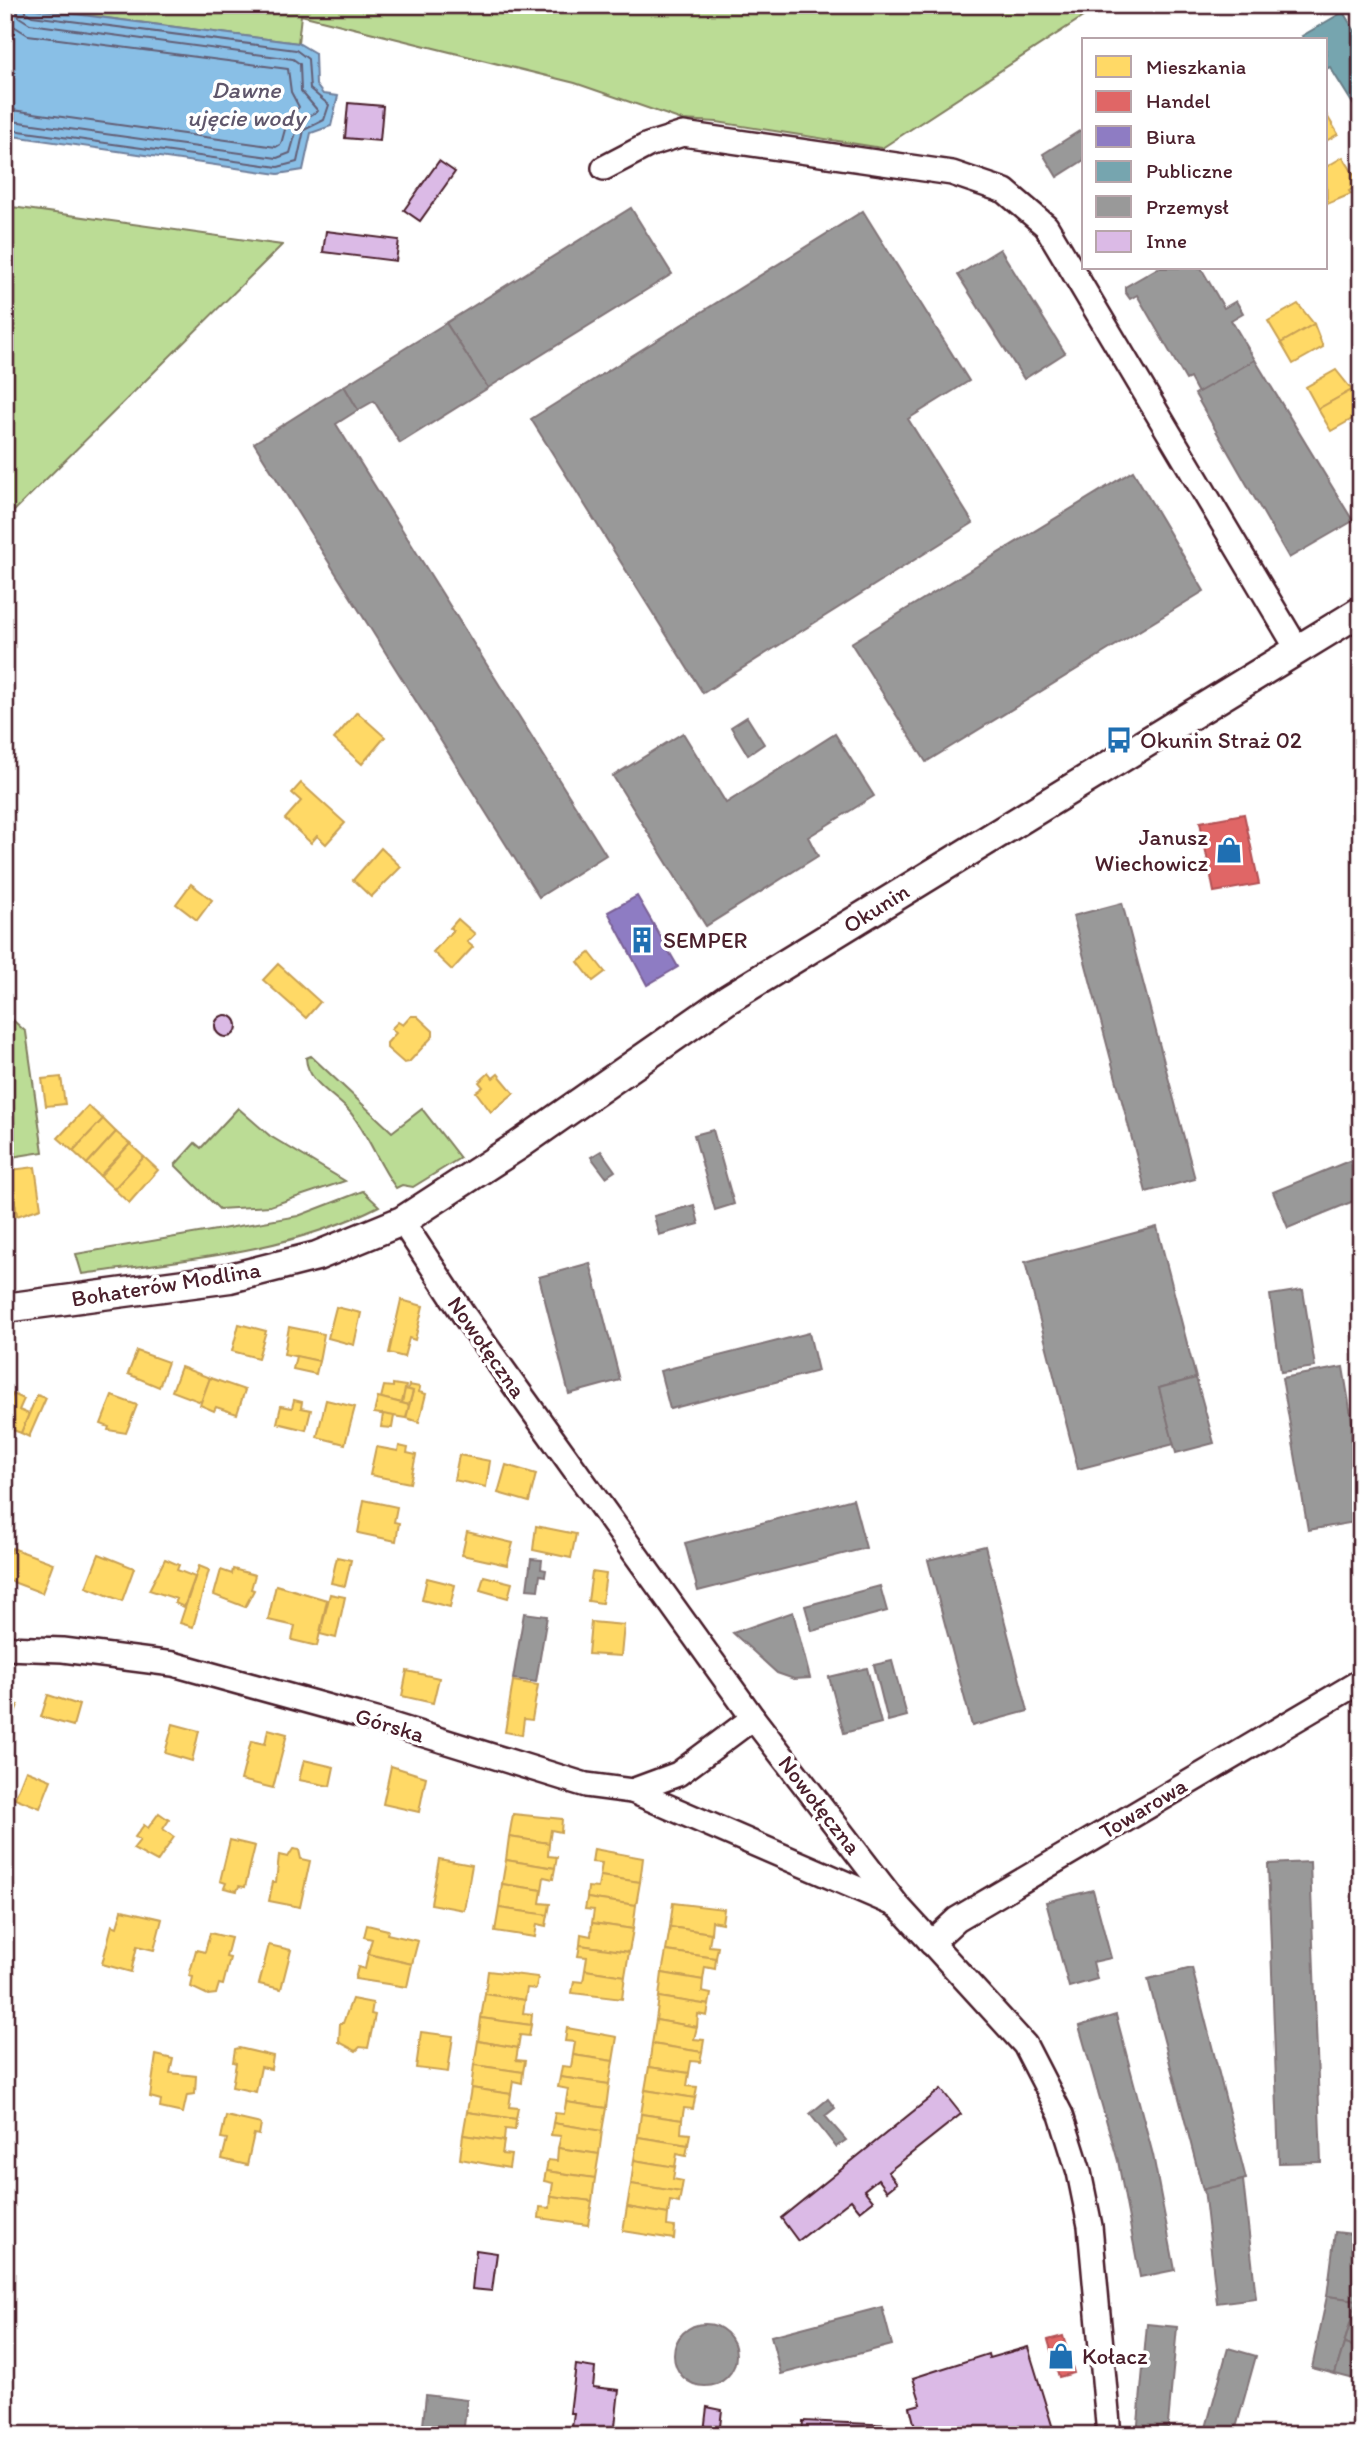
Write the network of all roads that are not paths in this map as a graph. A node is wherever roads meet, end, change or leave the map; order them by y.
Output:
1 (604, 168) dead end
2 (1361, 611) edge
3 (1298, 650) junction
4 (402, 1221) junction
5 (5, 1308) edge
6 (5, 1648) edge
7 (1361, 1681) edge
8 (753, 1718) junction
9 (632, 1791) junction
10 (898, 1906) junction
11 (931, 1943) junction
12 (1109, 2435) edge

1 - 3 street
2 - 3 main road, Okunin
3 - 4 main road, Okunin
4 - 5 main road, Bohaterów Modlina
4 - 8 street, Nowołęczna
6 - 9 street, Górska
7 - 11 street, Towarowa
8 - 9 street, Górska
8 - 10 street, Nowołęczna
9 - 10 street
10 - 11 street, Nowołęczna
11 - 12 street, Nowołęczna

